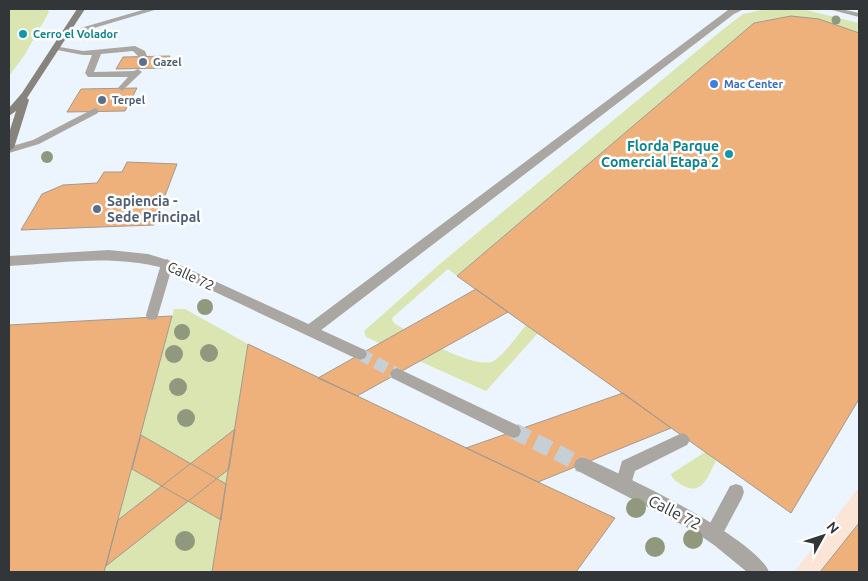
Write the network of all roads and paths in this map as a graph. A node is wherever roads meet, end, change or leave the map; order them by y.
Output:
1 (81, 9) edge
2 (154, 9) edge
3 (740, 9) edge
4 (832, 9) edge
5 (859, 15) edge
6 (64, 34) junction
7 (57, 48) junction
8 (97, 51) junction
9 (143, 56) dead end
10 (122, 88) dead end
11 (25, 95) junction
12 (95, 111) dead end
13 (9, 114) edge
14 (9, 149) edge
15 (9, 261) edge
16 (167, 264) junction
17 (152, 316) dead end
18 (311, 330) junction
19 (360, 354) tunnel mouth
20 (397, 374) tunnel mouth
21 (514, 431) tunnel mouth
22 (682, 440) dead end
23 (582, 465) tunnel mouth
24 (623, 485) junction
25 (736, 492) dead end
26 (714, 533) junction
27 (760, 572) edge

1 - 6 main road
2 - 6 street
3 - 18 street
4 - 5 street
6 - 7 main road
7 - 8 street
7 - 11 main road
8 - 9 street
8 - 10 street
11 - 13 main road
11 - 14 main road
12 - 14 street
15 - 16 street, Calle 72
16 - 17 street
16 - 18 street, Calle 72
18 - 19 street, Calle 72
20 - 21 street
22 - 24 street
23 - 24 street, Calle 72
24 - 26 street, Calle 72
25 - 26 street
26 - 27 street, Calle 72

